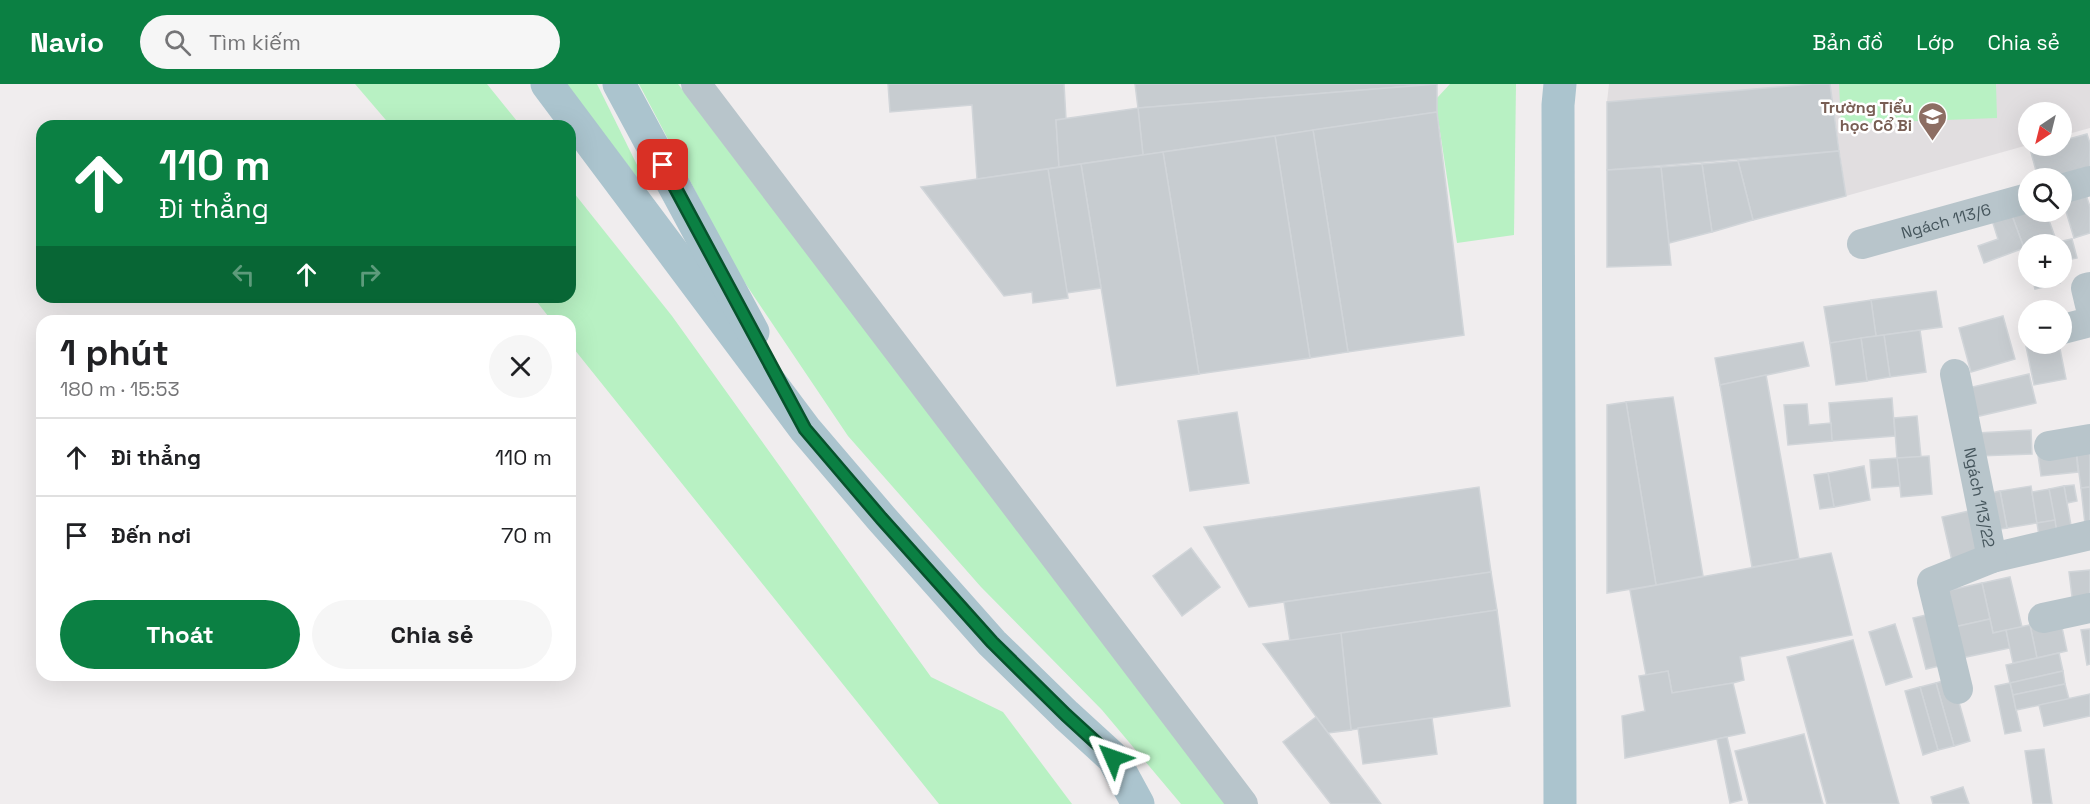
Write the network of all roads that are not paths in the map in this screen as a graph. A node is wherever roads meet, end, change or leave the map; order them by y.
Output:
1 (547, 84) edge
2 (619, 84) edge
3 (696, 84) edge
4 (1560, 84) edge
5 (574, 120) edge
6 (576, 123) edge
7 (2090, 181) edge
8 (2072, 186) edge
9 (2018, 201) edge
10 (1862, 244) dead end
11 (2090, 287) edge
12 (2090, 305) edge
13 (1955, 374) dead end
14 (805, 429) junction
15 (2090, 440) edge
16 (2049, 446) dead end
17 (2090, 535) edge
18 (1992, 558) junction
19 (2090, 608) edge
20 (2043, 618) dead end
21 (1958, 689) dead end
22 (1113, 758) junction
23 (1138, 804) edge
24 (1157, 804) edge
25 (1243, 804) edge
26 (1560, 804) edge

1 - 5 main road
2 - 14 main road
3 - 25 street
4 - 26 main road
6 - 14 main road
7 - 8 street
9 - 10 street, Ngách 113/6
11 - 12 street
13 - 18 street, Ngách 113/22
14 - 22 main road
15 - 16 street
17 - 18 street, Ngách 113/22
18 - 21 street
19 - 20 street
22 - 23 main road
22 - 24 main road

